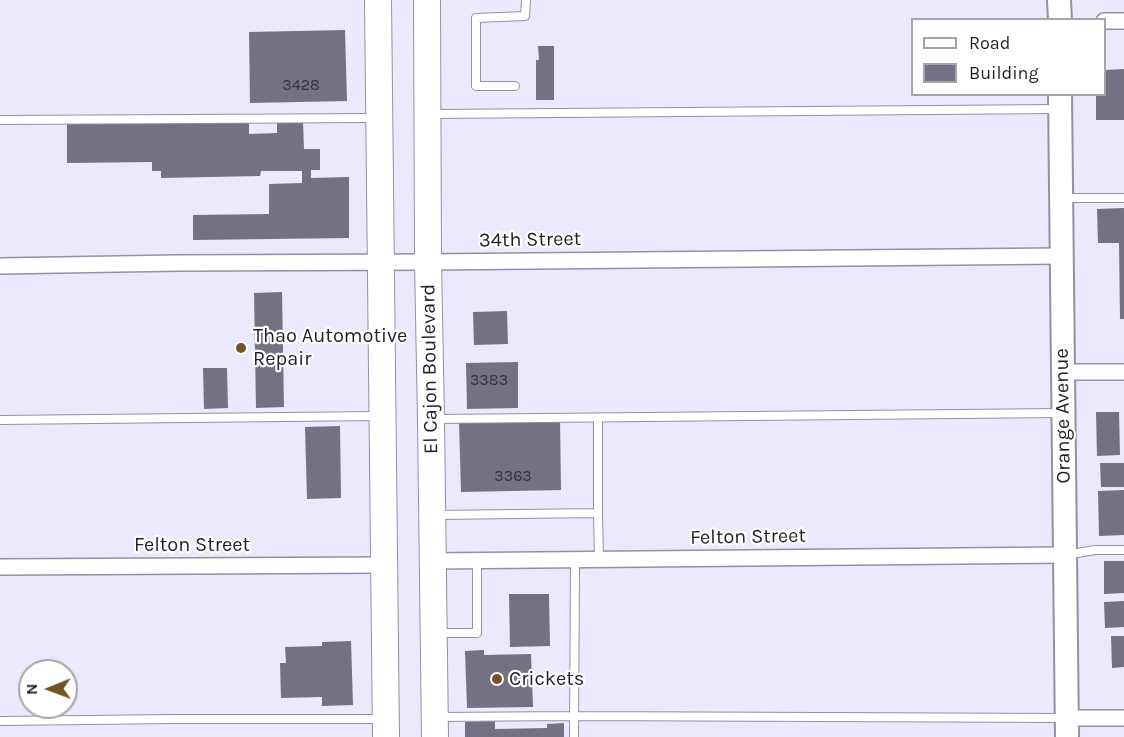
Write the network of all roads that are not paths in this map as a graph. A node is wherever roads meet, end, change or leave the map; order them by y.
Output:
1 (378, 0) edge
2 (427, 0) edge
3 (526, 0) edge
4 (1059, 0) edge
5 (1060, 18) edge
6 (1106, 21) edge
7 (1124, 21) edge
8 (516, 86) dead end
9 (1060, 102) edge
10 (427, 114) junction
11 (379, 118) junction
12 (0, 120) edge
13 (1061, 198) junction
14 (1124, 198) edge
15 (1061, 256) junction
16 (380, 262) junction
17 (428, 262) junction
18 (0, 266) edge
19 (1063, 372) junction
20 (1124, 372) edge
21 (1063, 413) junction
22 (382, 416) junction
23 (598, 418) junction
24 (431, 419) junction
25 (0, 420) edge
26 (598, 513) junction
27 (432, 515) junction
28 (1124, 550) edge
29 (1065, 555) junction
30 (575, 560) junction
31 (599, 560) junction
32 (432, 561) junction
33 (477, 561) junction
34 (384, 565) junction
35 (0, 567) edge
36 (433, 633) junction
37 (574, 716) junction
38 (1124, 718) edge
39 (0, 721) edge
40 (435, 727) edge
41 (386, 728) edge
42 (1066, 728) edge
43 (574, 737) edge

1 - 11 main road
2 - 10 main road, El Cajon Boulevard
3 - 8 lane
4 - 5 street
6 - 7 street
9 - 10 lane
9 - 13 street, Orange Avenue
10 - 17 main road, El Cajon Boulevard
11 - 12 lane
11 - 16 main road
13 - 14 lane
13 - 15 street, Orange Avenue
15 - 17 street, 34th Street
15 - 19 street, Orange Avenue
16 - 17 street, 34th Street
16 - 18 street, 34th Street
16 - 22 main road
17 - 24 main road, El Cajon Boulevard
19 - 20 street
19 - 21 street, Orange Avenue
21 - 23 lane
21 - 29 street, Orange Avenue
22 - 25 lane
22 - 34 main road
23 - 24 lane
23 - 26 lane
24 - 27 main road, El Cajon Boulevard
26 - 27 lane
26 - 31 lane
27 - 32 main road, El Cajon Boulevard
28 - 29 lane
29 - 31 street, Felton Street
29 - 42 street, Orange Avenue
30 - 31 street, Felton Street
30 - 33 street, Felton Street
30 - 37 lane
32 - 33 street, Felton Street
32 - 36 main road, El Cajon Boulevard
33 - 36 lane
34 - 35 street, Felton Street
34 - 41 main road
36 - 40 main road, El Cajon Boulevard
37 - 40 lane
37 - 42 lane
37 - 43 lane
38 - 42 street
39 - 41 lane

